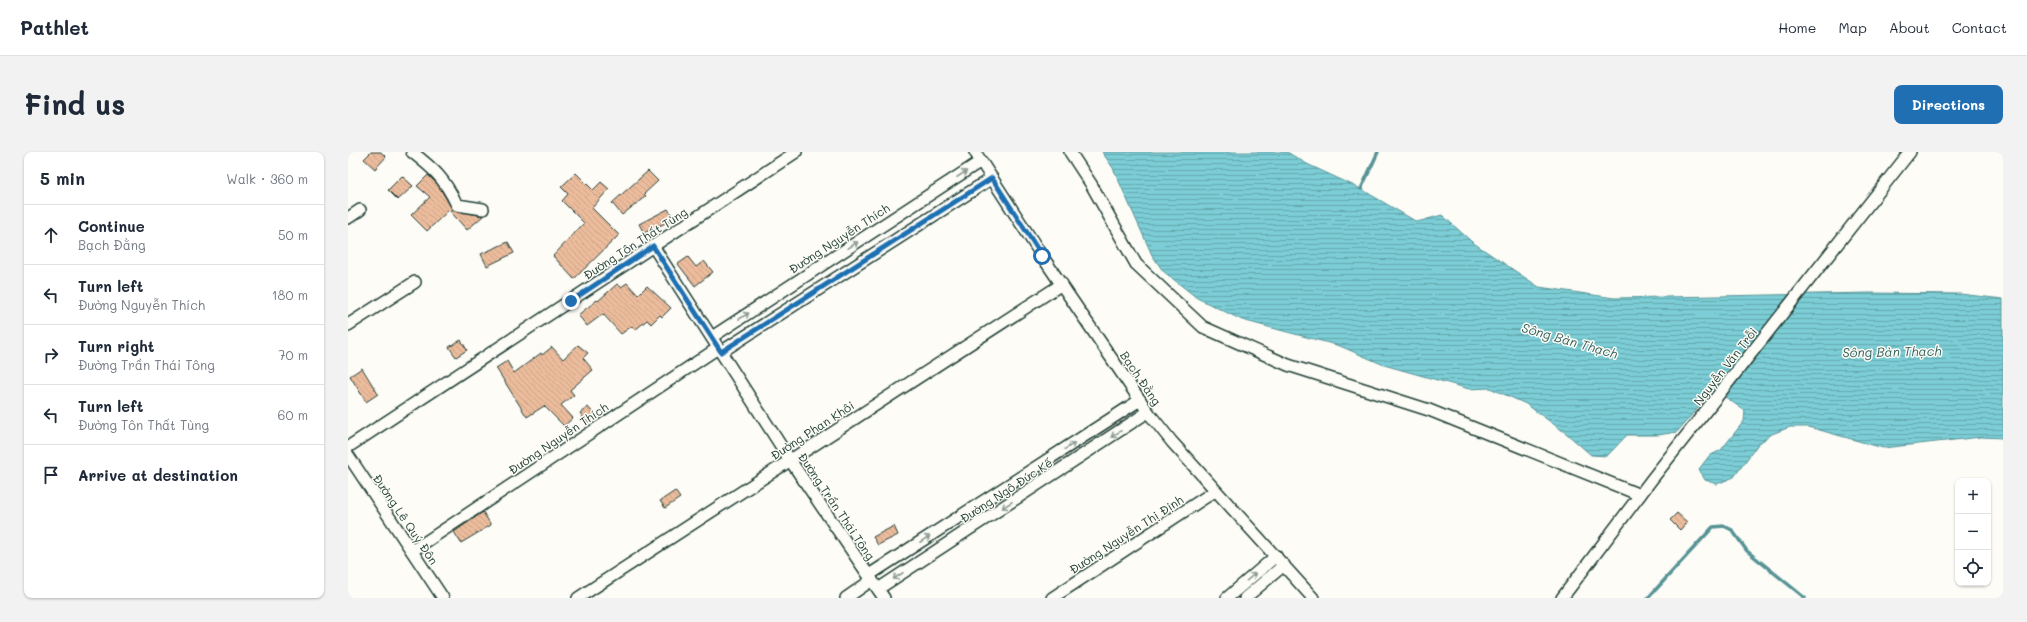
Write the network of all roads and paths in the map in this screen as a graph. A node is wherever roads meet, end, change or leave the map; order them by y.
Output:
1 (412, 152) edge
2 (796, 152) edge
3 (1070, 152) edge
4 (1910, 152) edge
5 (978, 157) edge
6 (992, 178) junction
7 (483, 209) dead end
8 (360, 210) dead end
9 (348, 218) edge
10 (653, 246) junction
11 (415, 282) dead end
12 (1062, 284) junction
13 (348, 325) edge
14 (712, 338) junction
15 (720, 350) junction
16 (1140, 400) junction
17 (1148, 412) junction
18 (348, 447) edge
19 (348, 455) edge
20 (790, 460) junction
21 (1215, 491) junction
22 (1640, 495) junction
23 (412, 551) junction
24 (1276, 556) junction
25 (1284, 565) junction
26 (876, 586) edge
27 (443, 598) edge
28 (578, 598) edge
29 (846, 598) edge
30 (1052, 598) edge
31 (1227, 598) edge
32 (1245, 598) edge
33 (1313, 598) edge
34 (1562, 598) edge

1 - 7 street
2 - 10 street, Đường Tôn Thất Tùng
3 - 22 street
4 - 22 street, Nguyễn Văn Trỗi
5 - 6 street, Bạch Đằng
14 -> 5 street, Đường Nguyễn Thích
6 - 12 street, Bạch Đằng
6 - 15 street, Đường Nguyễn Thích
8 - 9 street
10 - 14 street, Đường Trần Thái Tông
10 - 18 street, Đường Tôn Thất Tùng
11 - 13 street
12 - 16 street, Bạch Đằng
12 - 20 street, Đường Phan Khôi
14 - 15 street, Đường Trần Thái Tông
15 - 20 street, Đường Trần Thái Tông
15 - 23 street, Đường Nguyễn Thích
16 - 17 street, Bạch Đằng
26 -> 16 street, Đường Ngô Đức Kế
17 - 21 street, Bạch Đằng
17 -> 26 street, Đường Ngô Đức Kế
19 - 23 street, Đường Lê Quý Đôn
20 - 26 street, Đường Trần Thái Tông
20 - 28 street, Đường Phan Khôi
21 - 24 street, Bạch Đằng
21 - 30 street, Đường Nguyễn Thị Định
22 - 34 street, Nguyễn Văn Trỗi
23 - 27 street, Đường Lê Quý Đôn
24 - 25 street, Bạch Đằng
31 -> 24 street
25 - 32 street
25 - 33 street, Bạch Đằng
26 - 29 street, Đường Ngô Đức Kế

